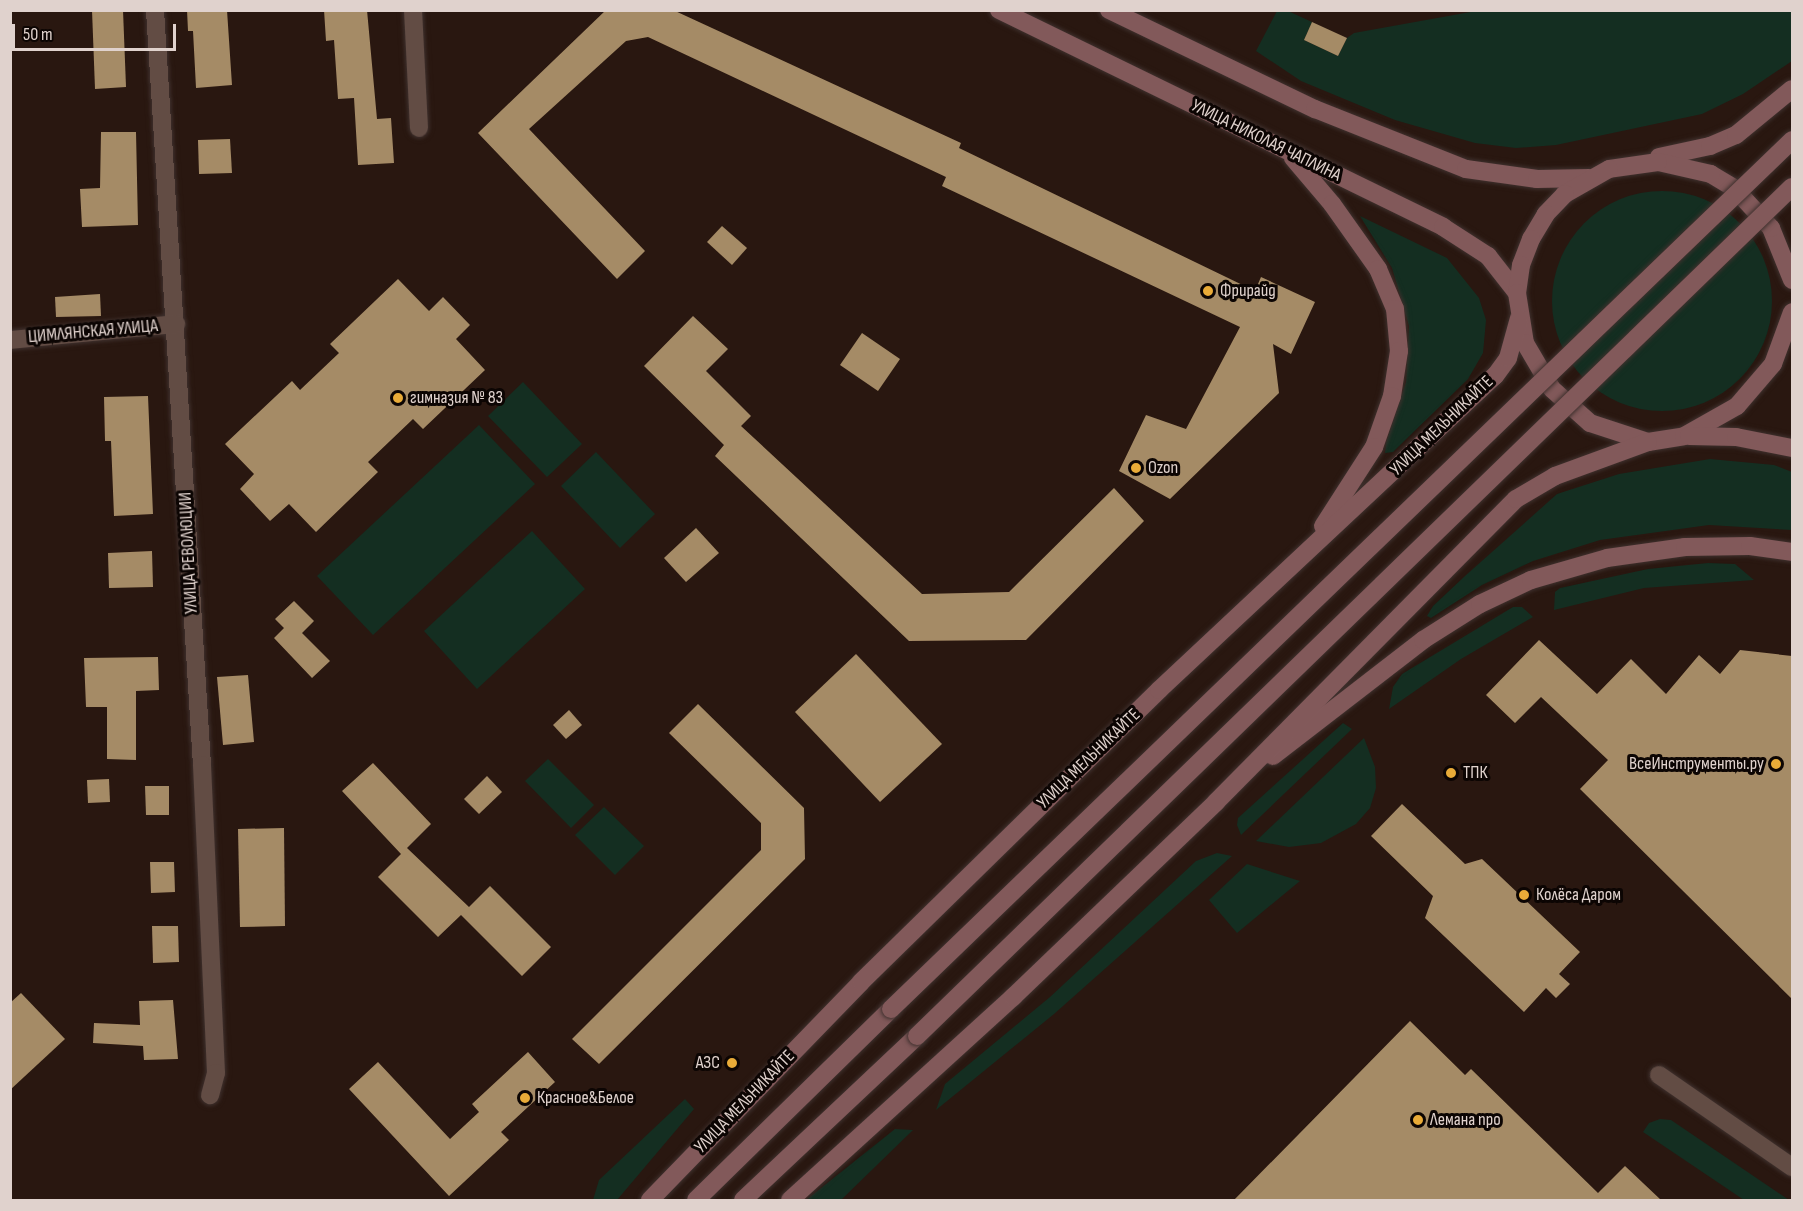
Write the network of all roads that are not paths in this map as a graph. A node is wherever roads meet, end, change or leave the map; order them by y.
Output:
1 (155, 10) edge
2 (413, 10) edge
3 (999, 10) edge
4 (1109, 10) edge
5 (1792, 89) edge
6 (419, 129) dead end
7 (1792, 140) edge
8 (1288, 152) junction
9 (1631, 164) junction
10 (1589, 178) junction
11 (1792, 187) edge
12 (1792, 280) edge
13 (1517, 293) junction
14 (1792, 312) edge
15 (1519, 318) junction
16 (176, 324) junction
17 (10, 340) edge
18 (1684, 436) junction
19 (1648, 442) junction
20 (1792, 448) edge
21 (1310, 546) junction
22 (1792, 552) edge
23 (1216, 802) junction
24 (1659, 1075) dead end
25 (210, 1095) dead end
26 (1792, 1167) edge
27 (650, 1200) edge
28 (696, 1200) edge
29 (743, 1200) edge
30 (790, 1200) edge

1 - 16 street, УЛИЦА РЕВОЛЮЦИИ
2 - 6 street
3 - 8 main road, УЛИЦА НИКОЛАЯ ЧАПЛИНА
4 - 10 main road
5 - 9 main road
7 - 28 main road, УЛИЦА МЕЛЬНИКАЙТЕ, bridge
8 - 13 main road, УЛИЦА НИКОЛАЯ ЧАПЛИНА
8 - 21 main road
9 - 10 main road
9 - 12 main road
10 - 13 main road
11 - 29 main road, bridge
13 - 15 main road
14 - 18 main road
15 - 19 main road
15 - 21 main road, УЛИЦА МЕЛЬНИКАЙТЕ
16 - 17 street, ЦИМЛЯНСКАЯ УЛИЦА
16 - 25 street, УЛИЦА РЕВОЛЮЦИИ
18 - 19 main road
18 - 20 main road
19 - 23 main road
21 - 27 main road, УЛИЦА МЕЛЬНИКАЙТЕ
22 - 23 main road
23 - 30 main road
24 - 26 street

